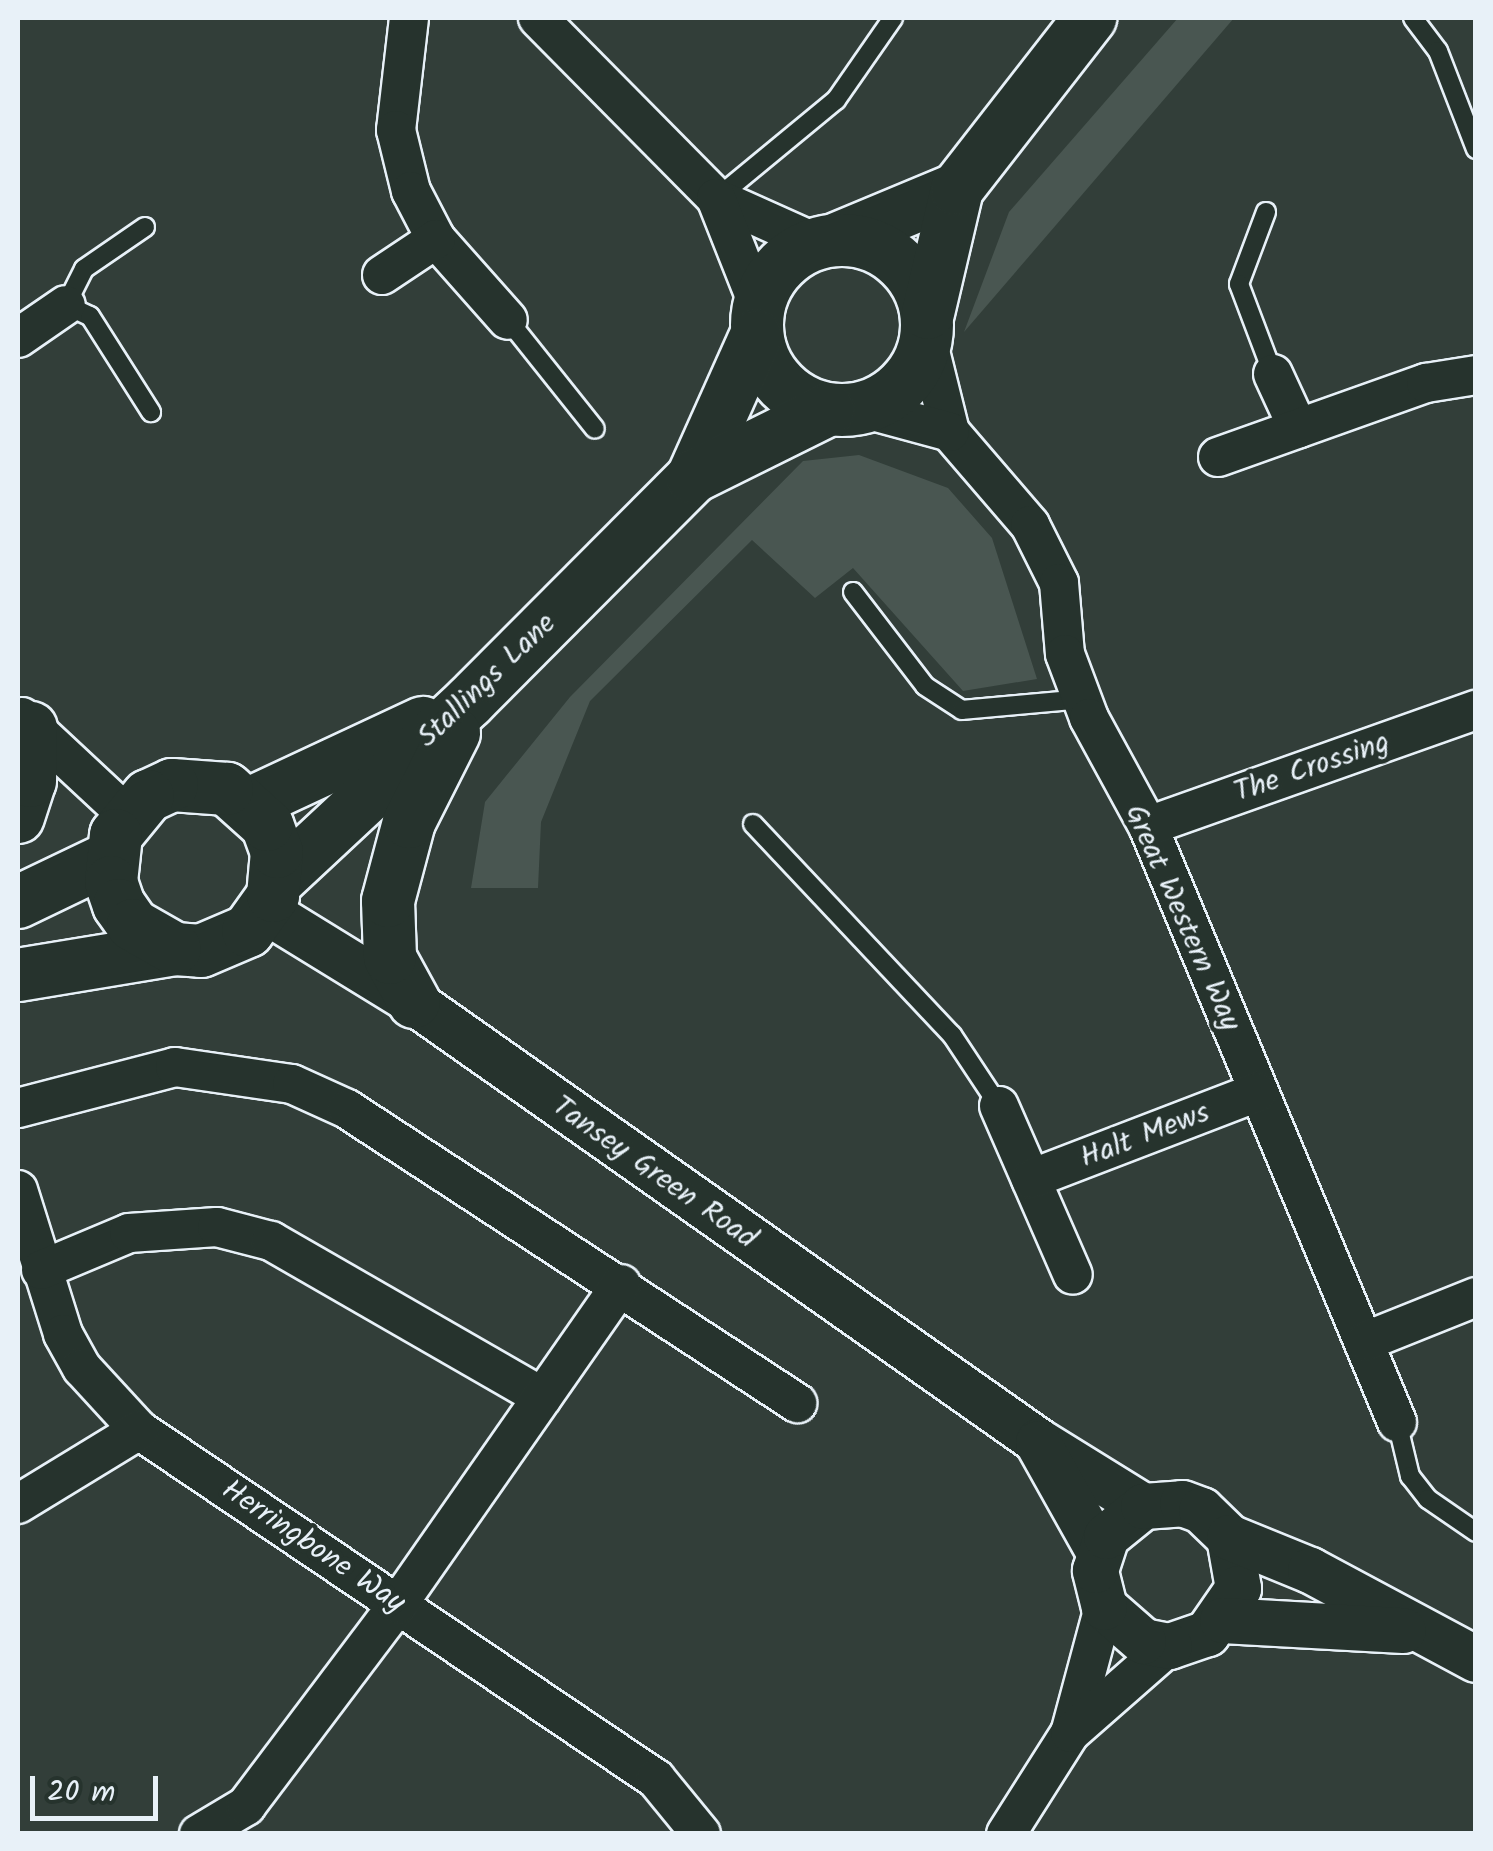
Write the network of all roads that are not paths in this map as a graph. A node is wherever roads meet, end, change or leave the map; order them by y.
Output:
1 (409, 18) edge
2 (538, 18) edge
3 (893, 18) edge
4 (1090, 18) edge
5 (1414, 18) edge
6 (1476, 150) edge
7 (958, 189) junction
8 (716, 198) junction
9 (1266, 212) dead end
10 (145, 227) dead end
11 (436, 239) junction
12 (826, 241) junction
13 (382, 275) dead end
14 (66, 305) junction
15 (508, 320) joint
16 (757, 320) junction
17 (928, 326) junction
18 (18, 338) edge
19 (1273, 374) joint
20 (1476, 375) edge
21 (846, 409) junction
22 (151, 412) dead end
23 (1298, 428) junction
24 (596, 429) dead end
25 (950, 432) junction
26 (1218, 457) dead end
27 (693, 477) junction
28 (853, 592) dead end
29 (1082, 699) junction
30 (470, 700) junction
31 (1476, 710) edge
32 (24, 720) edge
33 (250, 804) junction
34 (18, 817) edge
35 (752, 824) dead end
36 (1148, 826) junction
37 (118, 836) junction
38 (272, 896) junction
39 (18, 902) edge
40 (174, 949) junction
41 (18, 975) edge
42 (414, 1002) junction
43 (1258, 1092) junction
44 (999, 1106) joint
45 (18, 1108) edge
46 (1031, 1180) junction
47 (18, 1190) edge
48 (41, 1270) junction
49 (1073, 1275) dead end
50 (621, 1284) junction
51 (1476, 1298) edge
52 (1366, 1341) junction
53 (542, 1396) junction
54 (797, 1404) dead end
55 (1397, 1422) joint
56 (139, 1430) junction
57 (1038, 1441) junction
58 (18, 1504) edge
59 (1144, 1506) junction
60 (1476, 1532) edge
61 (1230, 1536) junction
62 (1099, 1552) junction
63 (398, 1604) junction
64 (1104, 1606) junction
65 (1222, 1620) junction
66 (1415, 1631) junction
67 (1169, 1646) junction
68 (1476, 1659) edge
69 (1070, 1732) junction
70 (257, 1820) edge
71 (199, 1834) edge
72 (701, 1834) edge
73 (1006, 1834) edge

1 - 11 street
2 - 8 street
3 - 8 lane
4 - 7 main road
5 - 6 lane
7 - 12 main road
7 - 17 main road
8 - 12 street
8 - 16 street
9 - 19 lane
10 - 14 lane
11 - 13 street
11 - 15 street
12 - 16 main road
12 - 17 main road
14 - 18 street
14 - 22 lane
15 - 24 lane
16 - 21 main road
16 - 27 main road, Stallings Lane
17 - 21 main road
17 - 25 street
19 - 23 street
20 - 23 street
21 - 25 street
21 - 27 main road, Stallings Lane
23 - 26 street
25 - 29 street, Great Western Way
27 - 30 main road, Stallings Lane
28 - 29 lane
29 - 36 street, Great Western Way
30 - 33 main road
30 - 38 main road, Stallings Lane
30 - 42 main road
31 - 36 street, The Crossing
32 - 34 main road
32 - 37 street
33 - 37 main road
33 - 38 main road
35 - 44 lane
36 - 43 street, Great Western Way
37 - 39 main road
37 - 40 main road
38 - 40 main road
38 - 42 street, Tansey Green Road
40 - 41 main road
42 - 57 street, Tansey Green Road
43 - 46 street, Halt Mews
43 - 52 street, Great Western Way
44 - 46 street
45 - 50 street
46 - 49 street
47 - 48 street, Herringbone Way
48 - 53 street
48 - 56 street, Herringbone Way
50 - 53 street
50 - 54 street
51 - 52 street
52 - 55 street, Great Western Way
53 - 63 street
55 - 60 lane
56 - 58 street
56 - 63 street, Herringbone Way
57 - 59 street, Tansey Green Road
57 - 62 street, Tansey Green Road
59 - 61 street, Tansey Green Road
59 - 62 street
61 - 65 street
61 - 66 street, Tansey Green Road
62 - 64 street, Tansey Green Road
63 - 70 street
63 - 72 street, Herringbone Way
64 - 67 street
64 - 69 street
65 - 66 street, Tansey Green Road
65 - 67 street
66 - 68 street, Tansey Green Road
67 - 69 street
69 - 73 street
70 - 71 street

